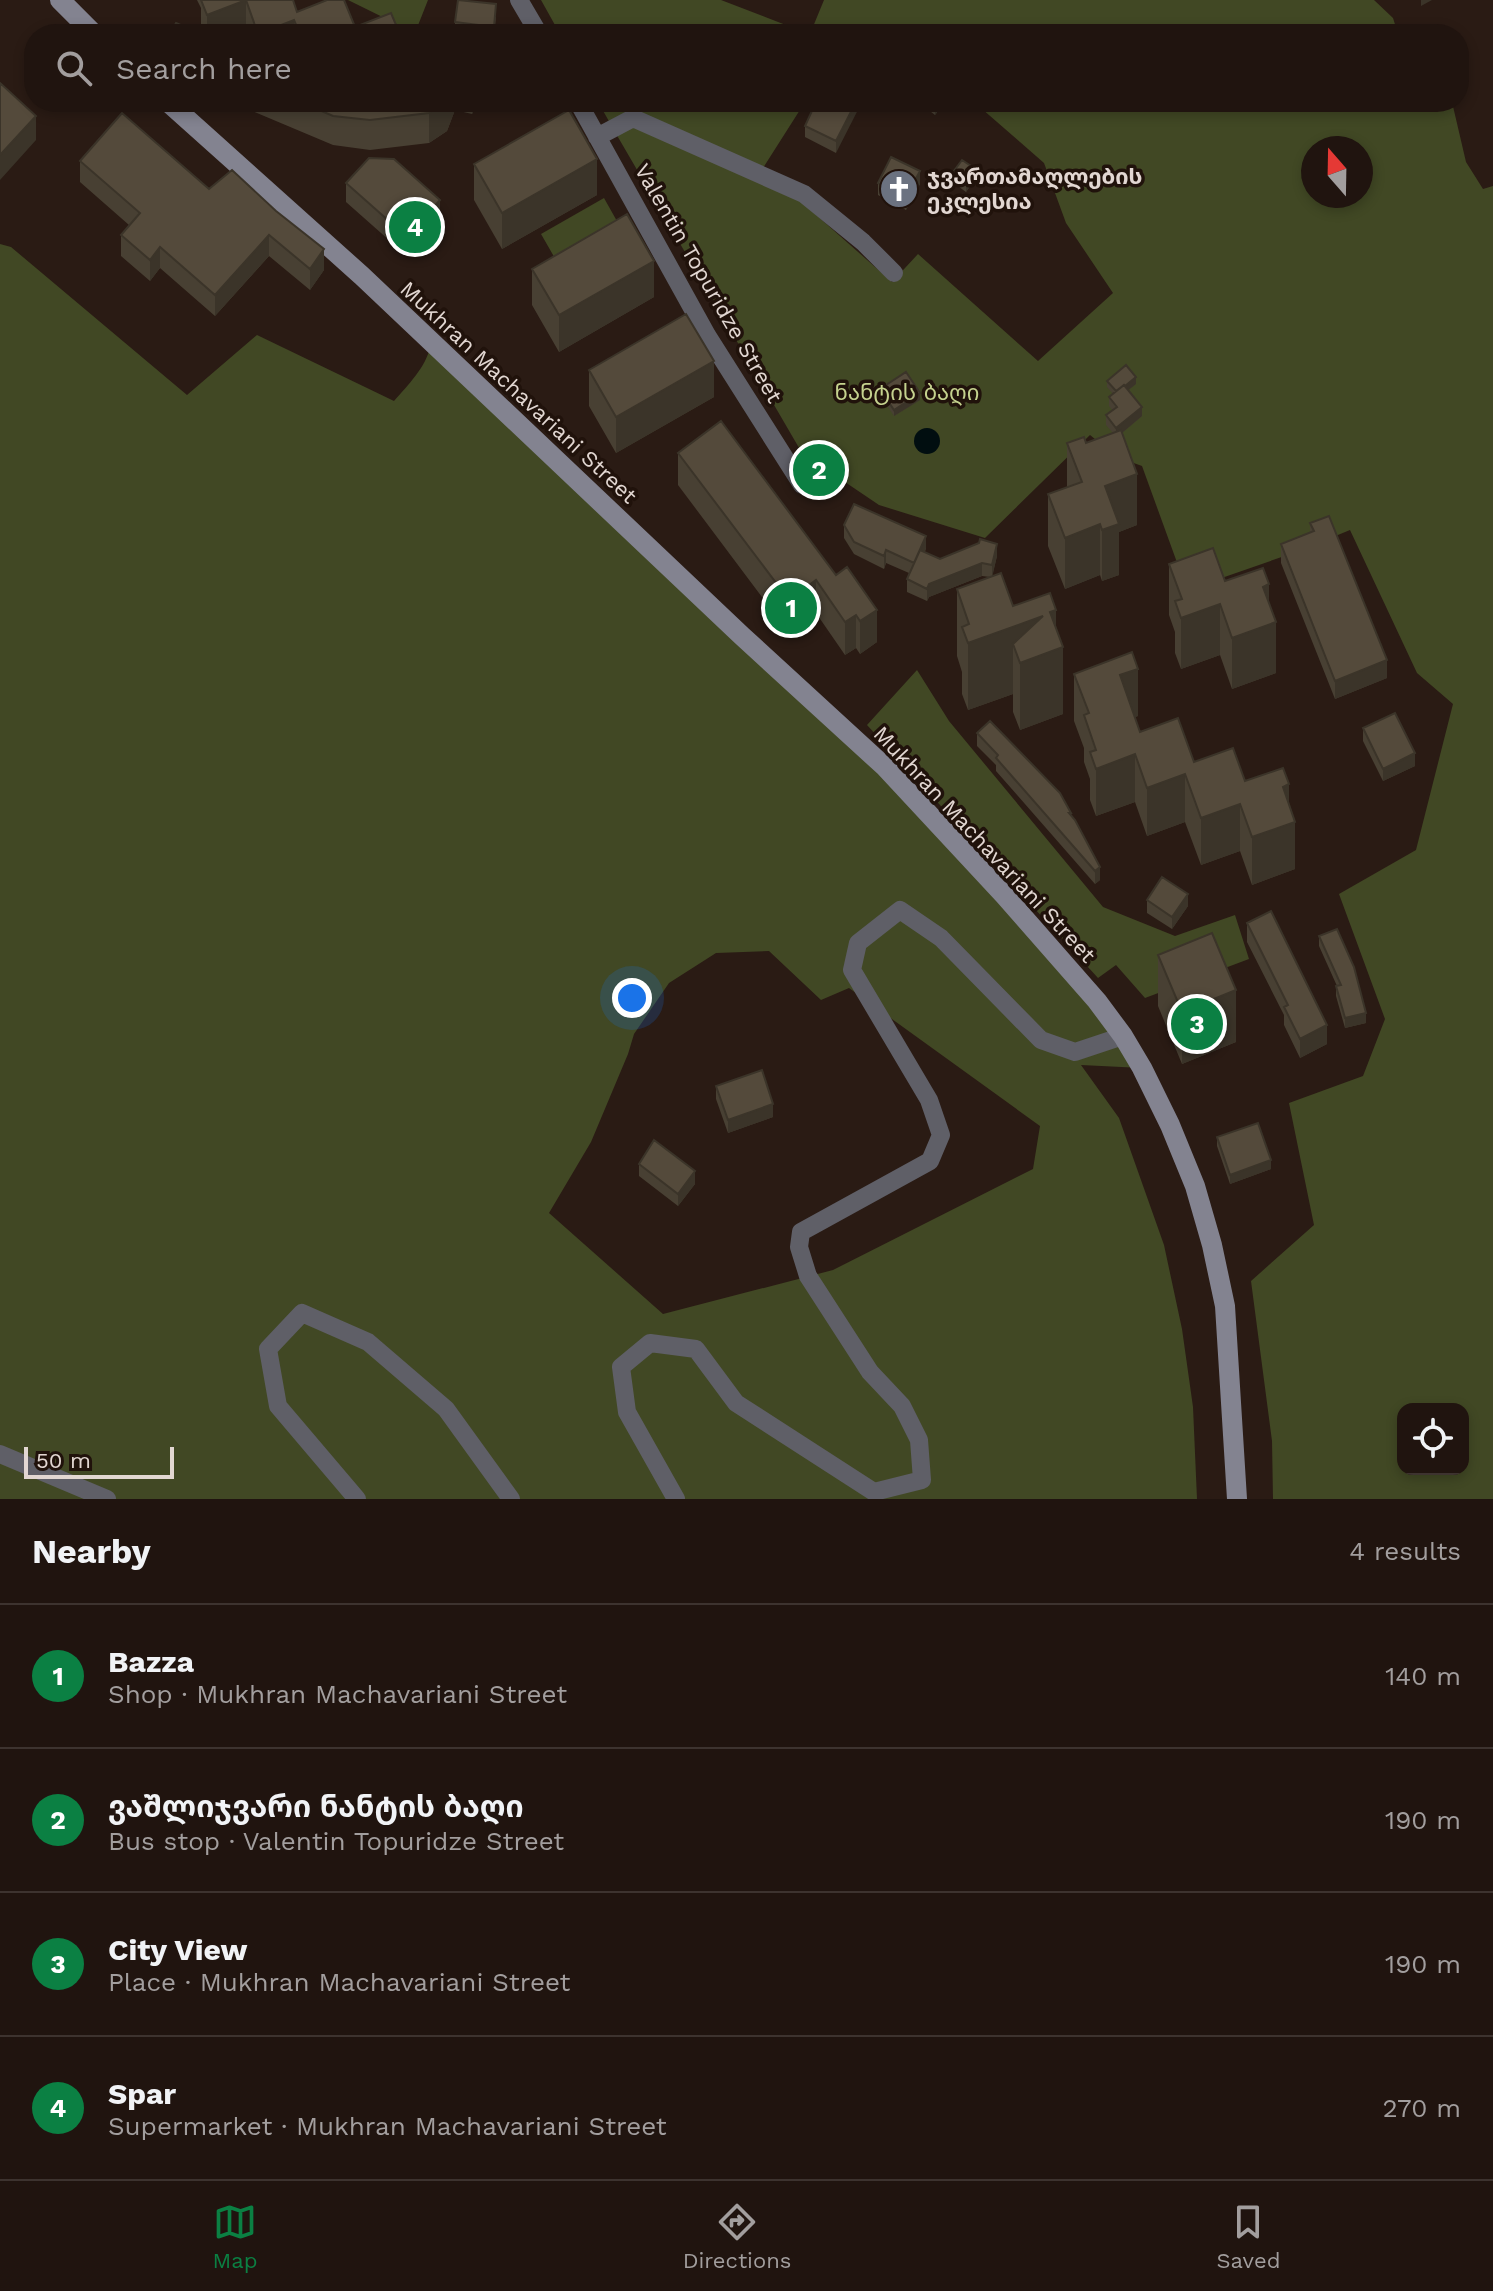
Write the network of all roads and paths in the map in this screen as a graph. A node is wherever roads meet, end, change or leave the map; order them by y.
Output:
1 (60, 0) edge
2 (519, 0) edge
3 (84, 24) edge
4 (533, 24) edge
5 (179, 112) edge
6 (583, 112) edge
7 (597, 137) junction
8 (894, 273) dead end
9 (802, 485) dead end
10 (1123, 1036) junction
11 (0, 1454) edge
12 (107, 1499) edge
13 (357, 1499) edge
14 (511, 1499) edge
15 (676, 1499) edge
16 (1237, 1499) edge

1 - 3 main road
2 - 4 street
5 - 10 main road, Mukhran Machavariani Street
6 - 7 street, Valentin Topuridze Street
7 - 8 street
7 - 9 street, Valentin Topuridze Street
10 - 15 street
10 - 16 main road, Mukhran Machavariani Street
11 - 12 street
13 - 14 street

